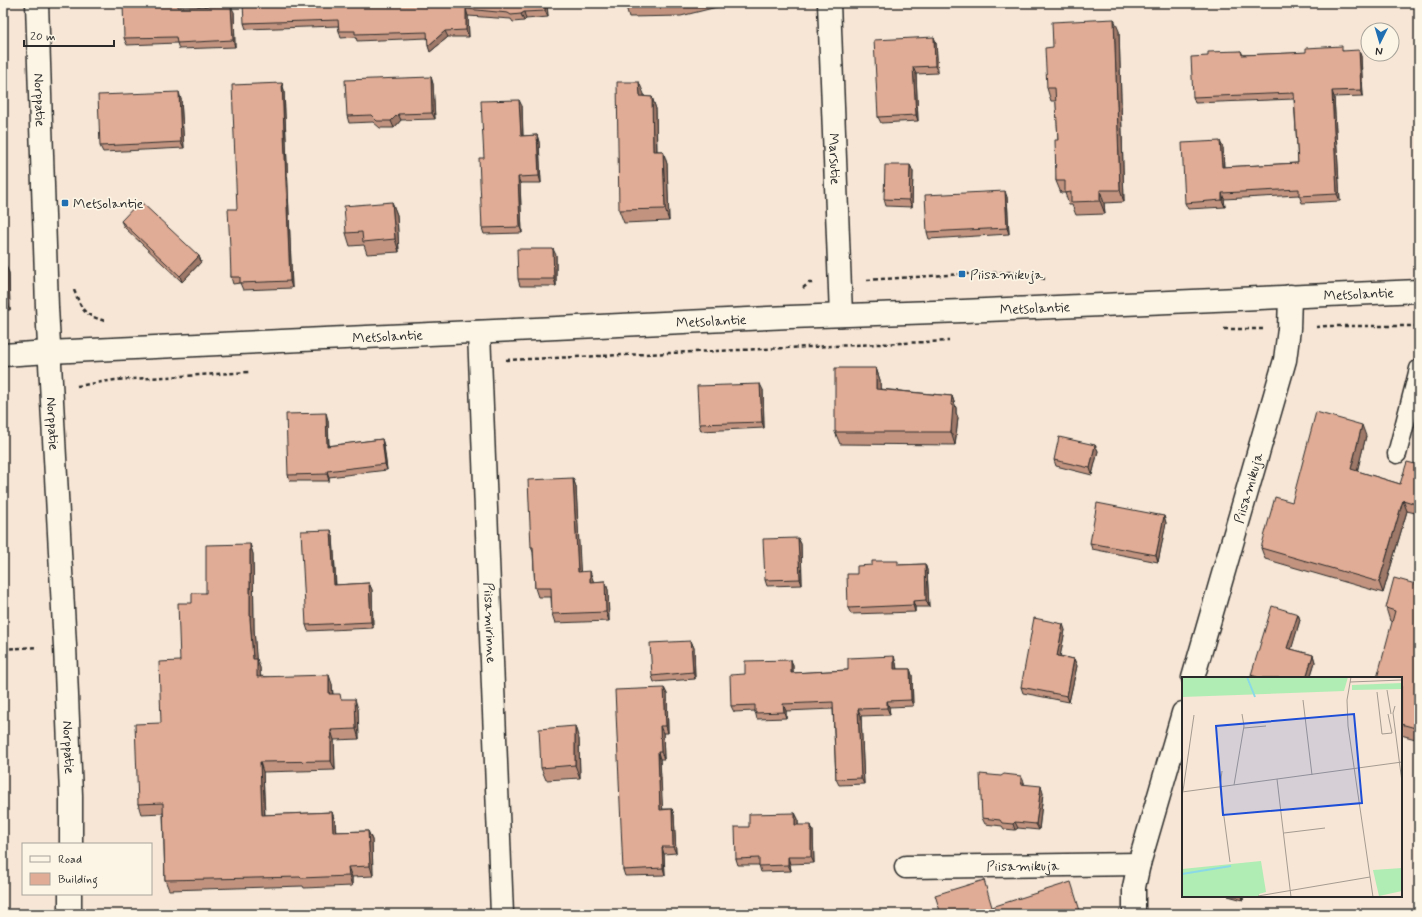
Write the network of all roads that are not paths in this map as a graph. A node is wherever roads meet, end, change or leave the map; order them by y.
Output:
1 (37, 3) edge
2 (829, 3) edge
3 (1419, 291) edge
4 (1290, 296) junction
5 (841, 315) junction
6 (479, 332) junction
7 (49, 352) junction
8 (3, 355) edge
9 (1419, 369) edge
10 (1397, 454) dead end
11 (1193, 677) edge
12 (1182, 716) edge
13 (71, 843) edge
14 (1139, 864) junction
15 (906, 867) dead end
16 (70, 895) edge
17 (70, 914) edge
18 (502, 914) edge
19 (1134, 914) edge

1 - 7 street, Norppatie
2 - 5 street, Marsutie
3 - 4 street, Metsolantie
4 - 5 street, Metsolantie
4 - 11 street, Piisamikuja
5 - 6 street, Metsolantie
6 - 7 street, Metsolantie
6 - 18 street, Piisamirinne
7 - 8 street, Metsolantie
7 - 13 street, Norppatie
9 - 10 lane
12 - 14 street
14 - 15 street, Piisamikuja
14 - 19 street
16 - 17 street

